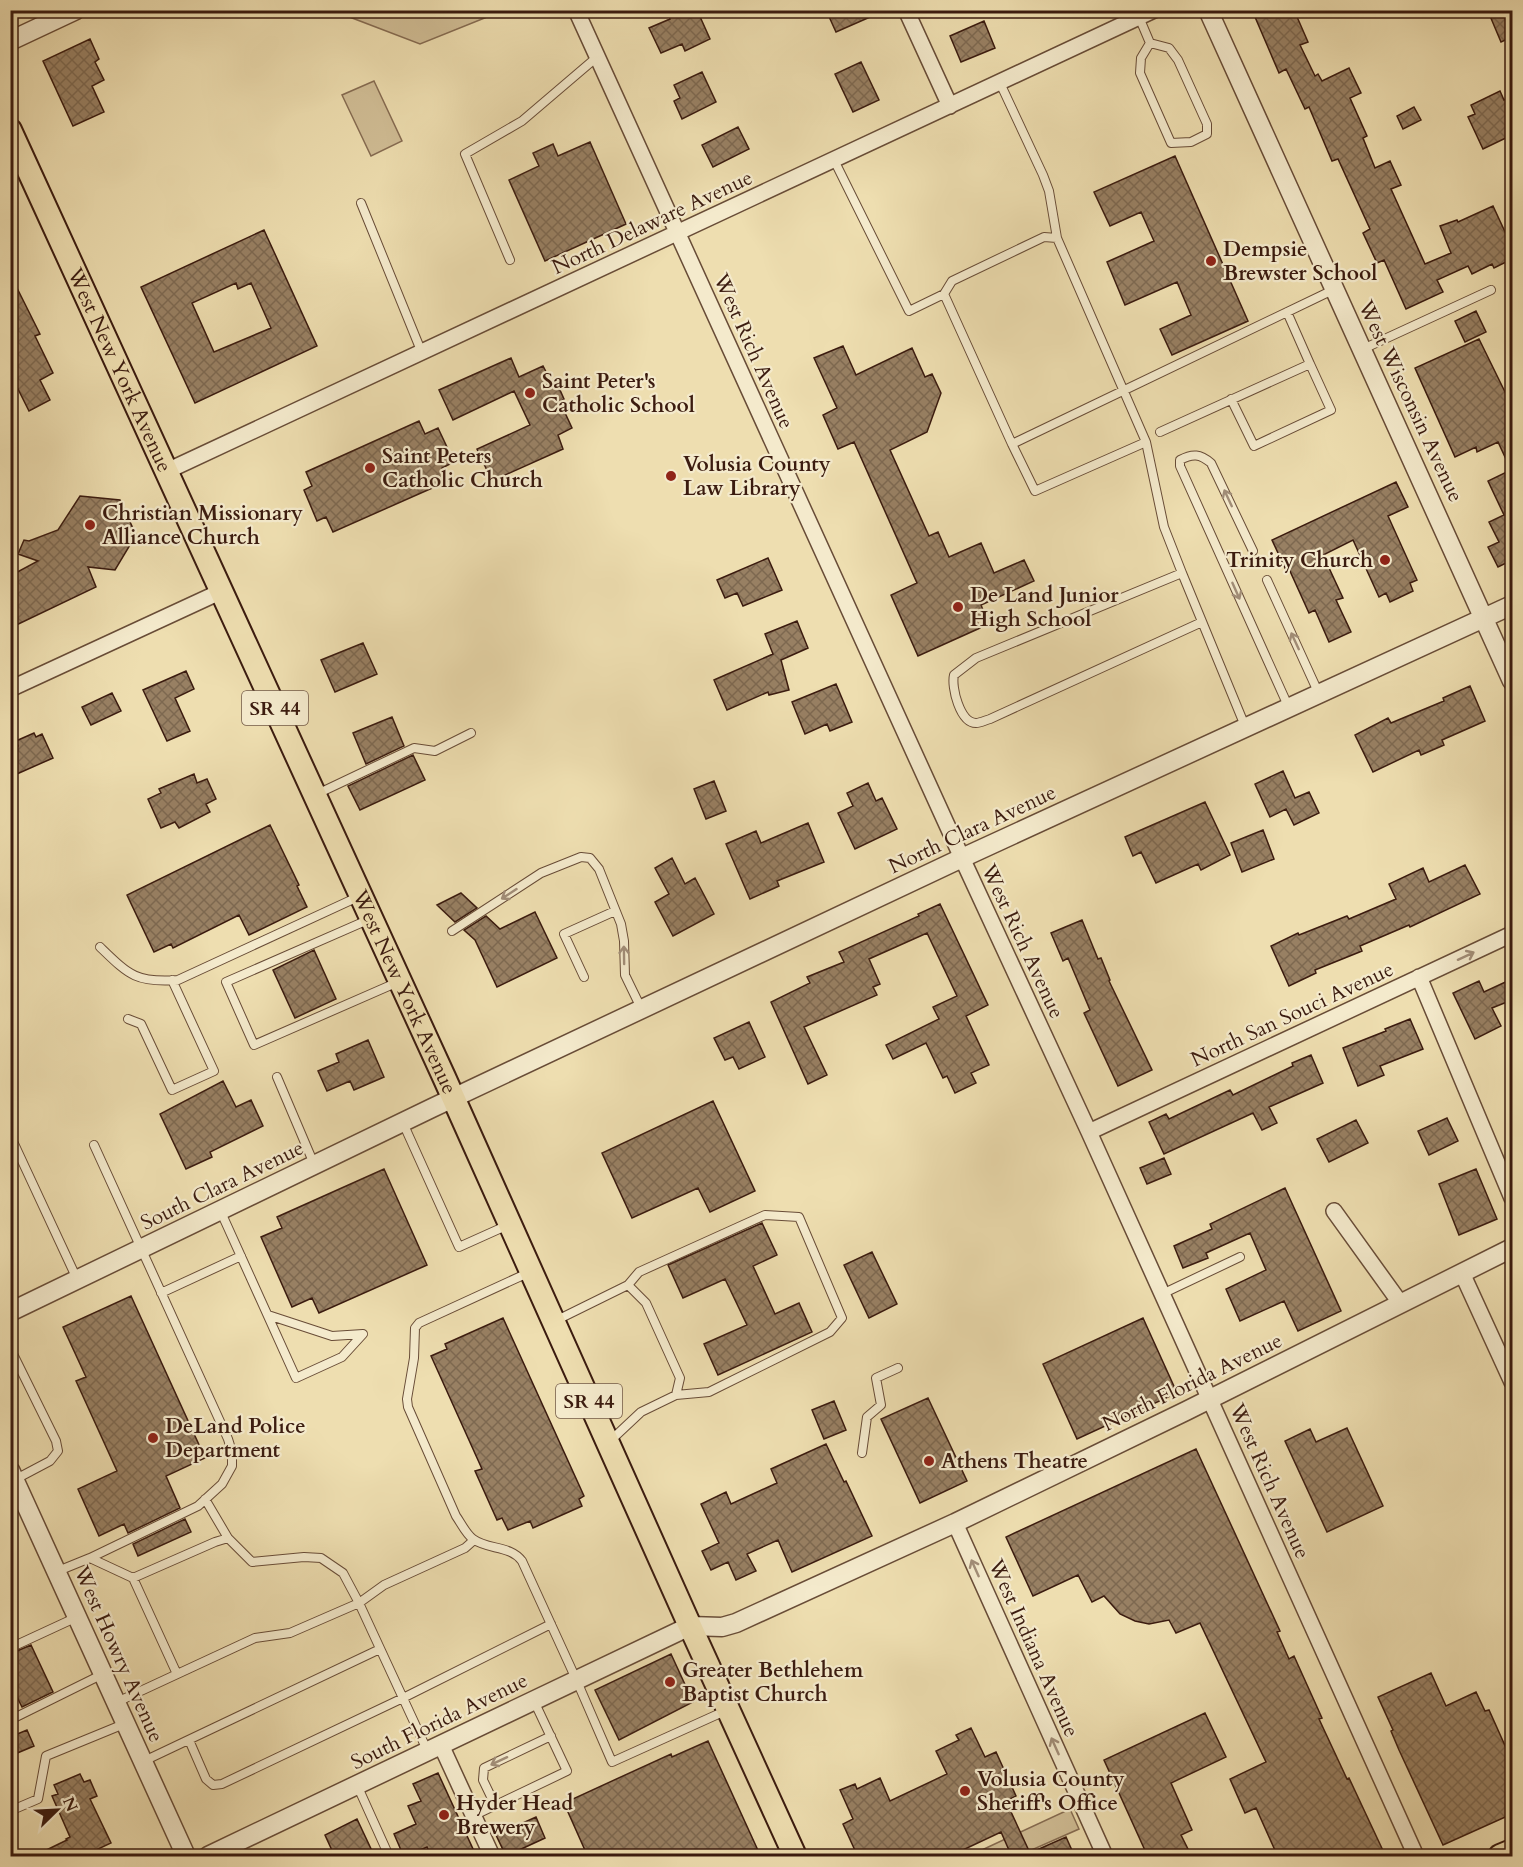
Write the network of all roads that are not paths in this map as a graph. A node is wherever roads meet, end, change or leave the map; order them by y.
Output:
1 (76, 10) edge
2 (576, 10) edge
3 (906, 10) edge
4 (1154, 10) edge
5 (1208, 10) edge
6 (1139, 17) junction
7 (10, 41) edge
8 (1150, 43) junction
9 (597, 57) junction
10 (1000, 82) junction
11 (950, 106) junction
12 (10, 130) edge
13 (834, 160) junction
14 (361, 203) dead end
15 (678, 234) junction
16 (1057, 238) junction
17 (510, 260) dead end
18 (1335, 289) junction
19 (1491, 290) dead end
20 (944, 294) junction
21 (1287, 312) junction
22 (1363, 349) junction
23 (422, 353) junction
24 (1310, 364) junction
25 (1123, 391) junction
26 (1231, 399) junction
27 (1160, 432) dead end
28 (1146, 442) junction
29 (1012, 444) junction
30 (167, 471) junction
31 (1253, 551) dead end
32 (1182, 573) junction
33 (1267, 580) dead end
34 (222, 591) junction
35 (1512, 605) edge
36 (1485, 618) junction
37 (1202, 622) junction
38 (1512, 681) edge
39 (10, 689) edge
40 (1319, 694) junction
41 (1288, 708) junction
42 (1246, 727) junction
43 (471, 733) dead end
44 (315, 795) junction
45 (962, 858) junction
46 (361, 896) junction
47 (615, 911) junction
48 (371, 918) junction
49 (452, 931) dead end
50 (1512, 934) edge
51 (100, 947) dead end
52 (1419, 977) junction
53 (584, 978) dead end
54 (172, 981) junction
55 (400, 981) junction
56 (642, 1009) junction
57 (128, 1019) dead end
58 (277, 1077) dead end
59 (453, 1098) junction
60 (403, 1123) junction
61 (1089, 1132) junction
62 (10, 1135) edge
63 (94, 1144) dead end
64 (315, 1165) junction
65 (1512, 1198) edge
66 (220, 1210) junction
67 (1334, 1211) dead end
68 (510, 1224) junction
69 (1512, 1248) edge
70 (141, 1249) junction
71 (241, 1256) junction
72 (1240, 1257) dead end
73 (531, 1271) junction
74 (1462, 1273) junction
75 (77, 1279) junction
76 (628, 1285) junction
77 (161, 1293) junction
78 (1162, 1294) junction
79 (1401, 1304) junction
80 (10, 1312) edge
81 (267, 1315) junction
82 (554, 1321) junction
83 (10, 1334) edge
84 (898, 1368) dead end
85 (1512, 1382) edge
86 (676, 1395) junction
87 (1210, 1400) junction
88 (608, 1443) junction
89 (862, 1454) dead end
90 (13, 1482) edge
91 (205, 1499) junction
92 (955, 1523) junction
93 (228, 1538) junction
94 (474, 1540) junction
95 (90, 1558) junction
96 (56, 1572) junction
97 (133, 1578) junction
98 (359, 1604) junction
99 (77, 1617) junction
100 (551, 1624) junction
101 (690, 1626) junction
102 (10, 1648) edge
103 (380, 1649) junction
104 (103, 1674) junction
105 (177, 1674) junction
106 (576, 1679) junction
107 (403, 1698) junction
108 (534, 1700) junction
109 (116, 1703) junction
110 (728, 1710) junction
111 (10, 1720) edge
112 (125, 1723) junction
113 (551, 1736) junction
114 (189, 1740) junction
115 (434, 1748) junction
116 (142, 1761) junction
117 (357, 1785) junction
118 (495, 1805) junction
119 (10, 1811) edge
120 (473, 1816) junction
121 (1512, 1851) edge
122 (186, 1857) edge
123 (208, 1857) edge
124 (389, 1857) edge
125 (492, 1857) edge
126 (795, 1857) edge
127 (1105, 1857) edge
128 (1416, 1857) edge
129 (1500, 1857) edge

1 - 7 street
2 - 9 street, West Rich Avenue
3 - 11 street
4 - 6 street, North Delaware Avenue
5 - 18 street, West Wisconsin Avenue
6 - 8 lane
6 - 10 street, North Delaware Avenue
8 - 8 lane
9 - 15 street, West Rich Avenue
9 - 17 lane
10 - 11 street, North Delaware Avenue
10 - 16 lane
11 - 13 street, North Delaware Avenue
12 - 30 main road, West New York Avenue / SR 44
13 - 15 street, North Delaware Avenue
13 - 20 lane
14 - 23 lane
15 - 23 street, North Delaware Avenue
15 - 45 street, West Rich Avenue
16 - 20 lane
16 - 25 lane
18 - 21 lane
18 - 22 street, West Wisconsin Avenue
19 - 22 lane
20 - 29 lane
21 - 24 lane
21 - 25 lane
22 - 36 street, West Wisconsin Avenue
23 - 30 street, North Delaware Avenue
24 - 26 lane
24 - 26 lane
25 - 28 lane
25 - 29 lane
26 - 27 lane
28 - 29 lane
28 - 32 lane
30 - 34 main road, West New York Avenue / SR 44
31 -> 41 lane
32 - 37 lane
32 - 37 lane
40 -> 33 lane
34 - 39 street
34 - 44 main road, West New York Avenue / SR 44
35 - 36 street, North Clara Avenue
36 - 38 street, West Wisconsin Avenue
36 - 40 street, North Clara Avenue
37 - 42 lane
40 - 41 street, North Clara Avenue
41 - 42 street, North Clara Avenue
42 - 45 street, North Clara Avenue
43 - 44 lane
44 - 46 main road, West New York Avenue / SR 44
45 - 56 street, North Clara Avenue
45 - 61 street, West Rich Avenue
46 - 48 main road, West New York Avenue / SR 44
46 - 54 lane
47 -> 49 lane
47 - 53 lane
56 -> 47 lane
48 - 55 main road, West New York Avenue / SR 44
48 - 55 lane
52 -> 50 street, North San Souci Avenue
51 - 54 lane
52 - 61 street, North San Souci Avenue
52 - 65 street
54 - 57 lane
55 - 59 main road, West New York Avenue / SR 44
56 - 59 street, North Clara Avenue
58 - 64 lane
59 - 60 street, South Clara Avenue
59 - 68 main road, West New York Avenue / SR 44
60 - 64 street, South Clara Avenue
60 - 68 lane
61 - 78 street, West Rich Avenue
62 - 75 lane
63 - 70 lane
64 - 66 street, South Clara Avenue
66 - 70 street, South Clara Avenue
66 - 71 lane
67 - 79 street
68 - 73 main road, West New York Avenue / SR 44
69 - 74 street, North Florida Avenue
70 - 75 street, South Clara Avenue
70 - 77 lane
71 - 77 lane
71 - 81 lane
72 - 78 lane
73 - 82 main road, West New York Avenue / SR 44
73 - 94 lane
74 - 79 street, North Florida Avenue
74 - 85 street
75 - 80 street, South Clara Avenue
76 - 82 lane
76 - 86 lane
76 - 86 lane
77 - 91 lane
78 - 87 street, West Rich Avenue
79 - 87 street, North Florida Avenue
81 - 81 lane
82 - 88 main road, West New York Avenue / SR 44
83 - 90 lane
84 - 89 lane
86 - 88 lane
87 - 92 street, North Florida Avenue
87 - 128 street, West Rich Avenue
88 - 101 main road, West New York Avenue / SR 44
90 - 96 street, West Howry Avenue
91 - 93 lane
91 - 95 lane
92 - 101 street, North Florida Avenue
127 -> 92 street, West Indiana Avenue
93 - 97 lane
93 - 98 lane
94 - 98 lane
94 - 100 lane
95 - 96 lane
95 - 97 lane
96 - 99 street, West Howry Avenue
97 - 105 lane
98 - 103 lane
98 - 105 lane
99 - 102 lane
99 - 104 street, West Howry Avenue
100 - 106 lane
100 - 107 lane
101 - 106 street, South Florida Avenue
101 - 110 main road, West New York Avenue / SR 44
103 - 107 lane
103 - 114 lane
104 - 109 street, West Howry Avenue
104 - 111 lane
105 - 109 lane
106 - 108 street, South Florida Avenue
106 - 110 lane
107 - 114 lane
107 - 115 lane
108 - 113 lane
108 - 115 street, South Florida Avenue
109 - 112 street, West Howry Avenue
110 - 126 main road, West New York Avenue / SR 44
112 - 116 street, West Howry Avenue
112 - 119 lane
113 -> 118 lane
113 - 118 lane
114 - 116 lane
115 - 117 street, South Florida Avenue
115 - 120 street
116 - 122 street, West Howry Avenue
117 - 123 street, South Florida Avenue
117 - 124 lane
118 - 120 lane
120 - 125 street
121 - 129 main road

